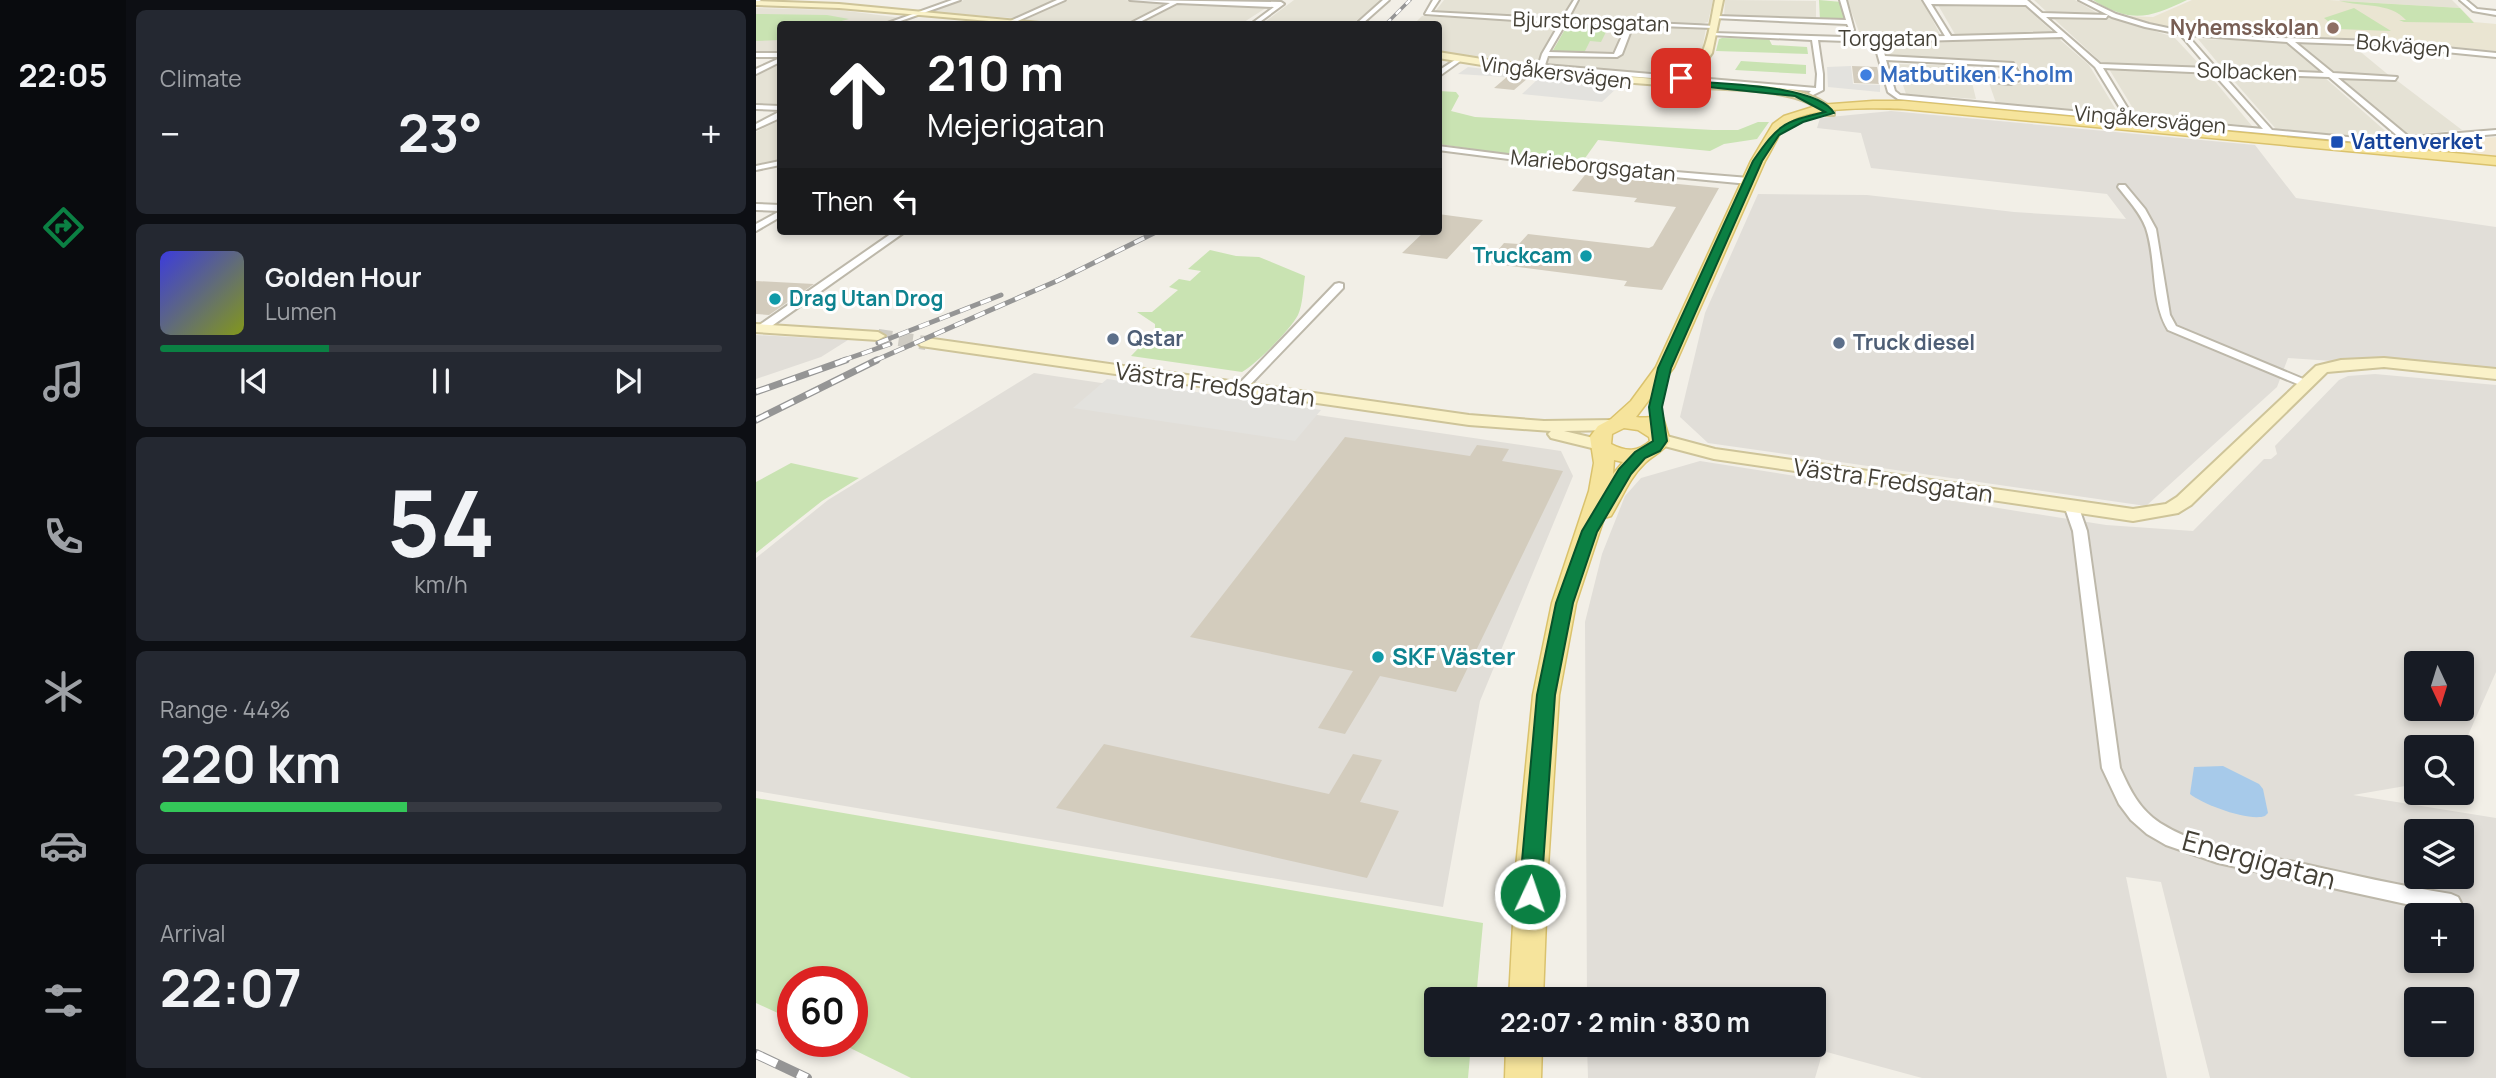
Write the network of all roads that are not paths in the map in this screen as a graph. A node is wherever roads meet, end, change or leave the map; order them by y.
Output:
1 (957, 0) edge
2 (1062, 0) edge
3 (1134, 0) edge
4 (1287, 0) edge
5 (1386, 0) edge
6 (1436, 0) edge
7 (1719, 0) edge
8 (1843, 0) edge
9 (2082, 0) edge
10 (2463, 0) edge
11 (757, 1) edge
12 (1576, 1) edge
13 (1927, 1) edge
14 (2026, 1) edge
15 (1176, 2) junction
16 (1218, 2) edge
17 (1280, 5) junction
18 (2496, 13) edge
19 (918, 14) junction
20 (2041, 15) junction
21 (2114, 16) junction
22 (897, 21) edge
23 (999, 21) edge
24 (1013, 21) edge
25 (1138, 21) edge
26 (1258, 21) edge
27 (1362, 21) edge
28 (1563, 21) junction
29 (1850, 22) junction
30 (1630, 24) junction
31 (1714, 26) junction
32 (2063, 35) junction
33 (2183, 35) junction
34 (1949, 38) junction
35 (1815, 39) junction
36 (2288, 39) junction
37 (1856, 40) junction
38 (1877, 40) junction
39 (1545, 54) junction
40 (756, 55) edge
41 (777, 55) edge
42 (2496, 55) edge
43 (1442, 56) edge
44 (1882, 58) junction
45 (1460, 59) junction
46 (777, 62) edge
47 (1973, 62) junction
48 (2098, 66) junction
49 (2215, 71) junction
50 (756, 72) edge
51 (1442, 72) edge
52 (2330, 75) junction
53 (2395, 78) dead end
54 (1981, 81) junction
55 (1683, 82) junction
56 (1819, 90) junction
57 (1798, 97) junction
58 (1988, 105) junction
59 (756, 107) edge
60 (777, 107) edge
61 (1825, 111) junction
62 (777, 116) edge
63 (2129, 117) junction
64 (756, 127) edge
65 (2269, 131) junction
66 (2496, 132) edge
67 (2421, 139) junction
68 (2407, 140) junction
69 (1442, 149) edge
70 (2438, 157) junction
71 (777, 164) edge
72 (2496, 164) edge
73 (756, 169) edge
74 (1749, 181) junction
75 (2122, 187) dead end
76 (756, 207) edge
77 (777, 210) edge
78 (777, 213) edge
79 (756, 228) edge
80 (895, 235) edge
81 (1339, 286) dead end
82 (759, 328) edge
83 (878, 336) tunnel mouth
84 (926, 343) tunnel mouth
85 (1665, 368) junction
86 (2496, 374) edge
87 (2304, 383) junction
88 (1241, 388) junction
89 (1504, 424) junction
90 (1616, 424) junction
91 (1652, 446) junction
92 (1602, 447) junction
93 (2072, 508) junction
94 (1590, 531) junction
95 (2445, 903) edge
96 (1527, 987) edge
97 (1524, 1057) edge
98 (1524, 1078) edge

1 - 19 street
2 - 24 street
3 - 15 street
4 - 17 street
5 - 27 street
6 - 28 street, Bjurstorpsgatan
7 - 31 street
8 - 29 street
9 - 21 street
10 - 18 street
11 - 19 street
12 - 28 street
13 - 14 street
13 - 34 street
14 - 20 street
15 - 16 street
15 - 25 street
16 - 17 street
17 - 26 street
19 - 22 street
19 - 23 street
20 - 21 street
20 - 32 street
21 - 33 street, Bokvägen
28 - 30 street, Bjurstorpsgatan
28 - 39 street
29 - 31 street
29 - 37 street
30 - 31 street, Bjurstorpsgatan
30 - 39 street
31 - 35 street, Torggatan
31 - 55 street
32 - 34 street, Torggatan
32 - 48 street
33 - 36 street, Bokvägen
33 - 49 street
34 - 38 street, Torggatan
35 - 37 street, Torggatan
35 - 56 street
36 - 42 street, Bokvägen
36 - 52 street
37 - 38 street, Torggatan
38 - 44 street
39 - 55 street, Vingåkersvägen
40 - 41 street
43 - 45 street, Vingåkersvägen
44 - 47 street
44 - 58 street, Vingåkersvägen
45 - 51 street
45 - 55 street, Vingåkersvägen
46 - 50 street
47 - 54 street
47 - 54 street
48 - 49 street, Solbacken
48 - 63 street
49 - 52 street, Solbacken
49 - 65 street
52 - 53 street, Solbacken
52 - 68 street
54 - 58 street
55 - 56 street, Vingåkersvägen
55 - 57 street, Vingåkersvägen
56 - 57 street
57 - 61 street, Vingåkersvägen
58 - 63 street, Vingåkersvägen
59 - 60 street
61 - 70 main road, Vingåkersvägen
61 - 74 main road
62 - 64 street
63 - 65 street, Vingåkersvägen
65 - 68 street, Vingåkersvägen
66 - 67 street, Vingåkersvägen
67 - 68 street, Vingåkersvägen
67 - 70 street
69 - 74 street, Marieborgsgatan
70 - 72 main road, Vingåkersvägen
71 - 73 street
74 - 85 main road
75 - 87 street
76 - 77 street
78 - 79 street
80 - 82 street
81 - 88 street
82 - 83 street
84 - 88 street, Västra Fredsgatan
85 - 90 main road
85 - 91 main road
86 - 87 street, Västra Fredsgatan
87 - 93 street, Västra Fredsgatan
88 - 89 street, Västra Fredsgatan
89 - 90 street, Västra Fredsgatan
89 - 92 street, Västra Fredsgatan
90 - 91 main road
90 - 92 main road
91 - 92 main road
91 - 93 street, Västra Fredsgatan
91 - 94 main road
92 - 94 main road
93 - 95 street, Energigatan
94 - 96 main road
97 - 98 main road

